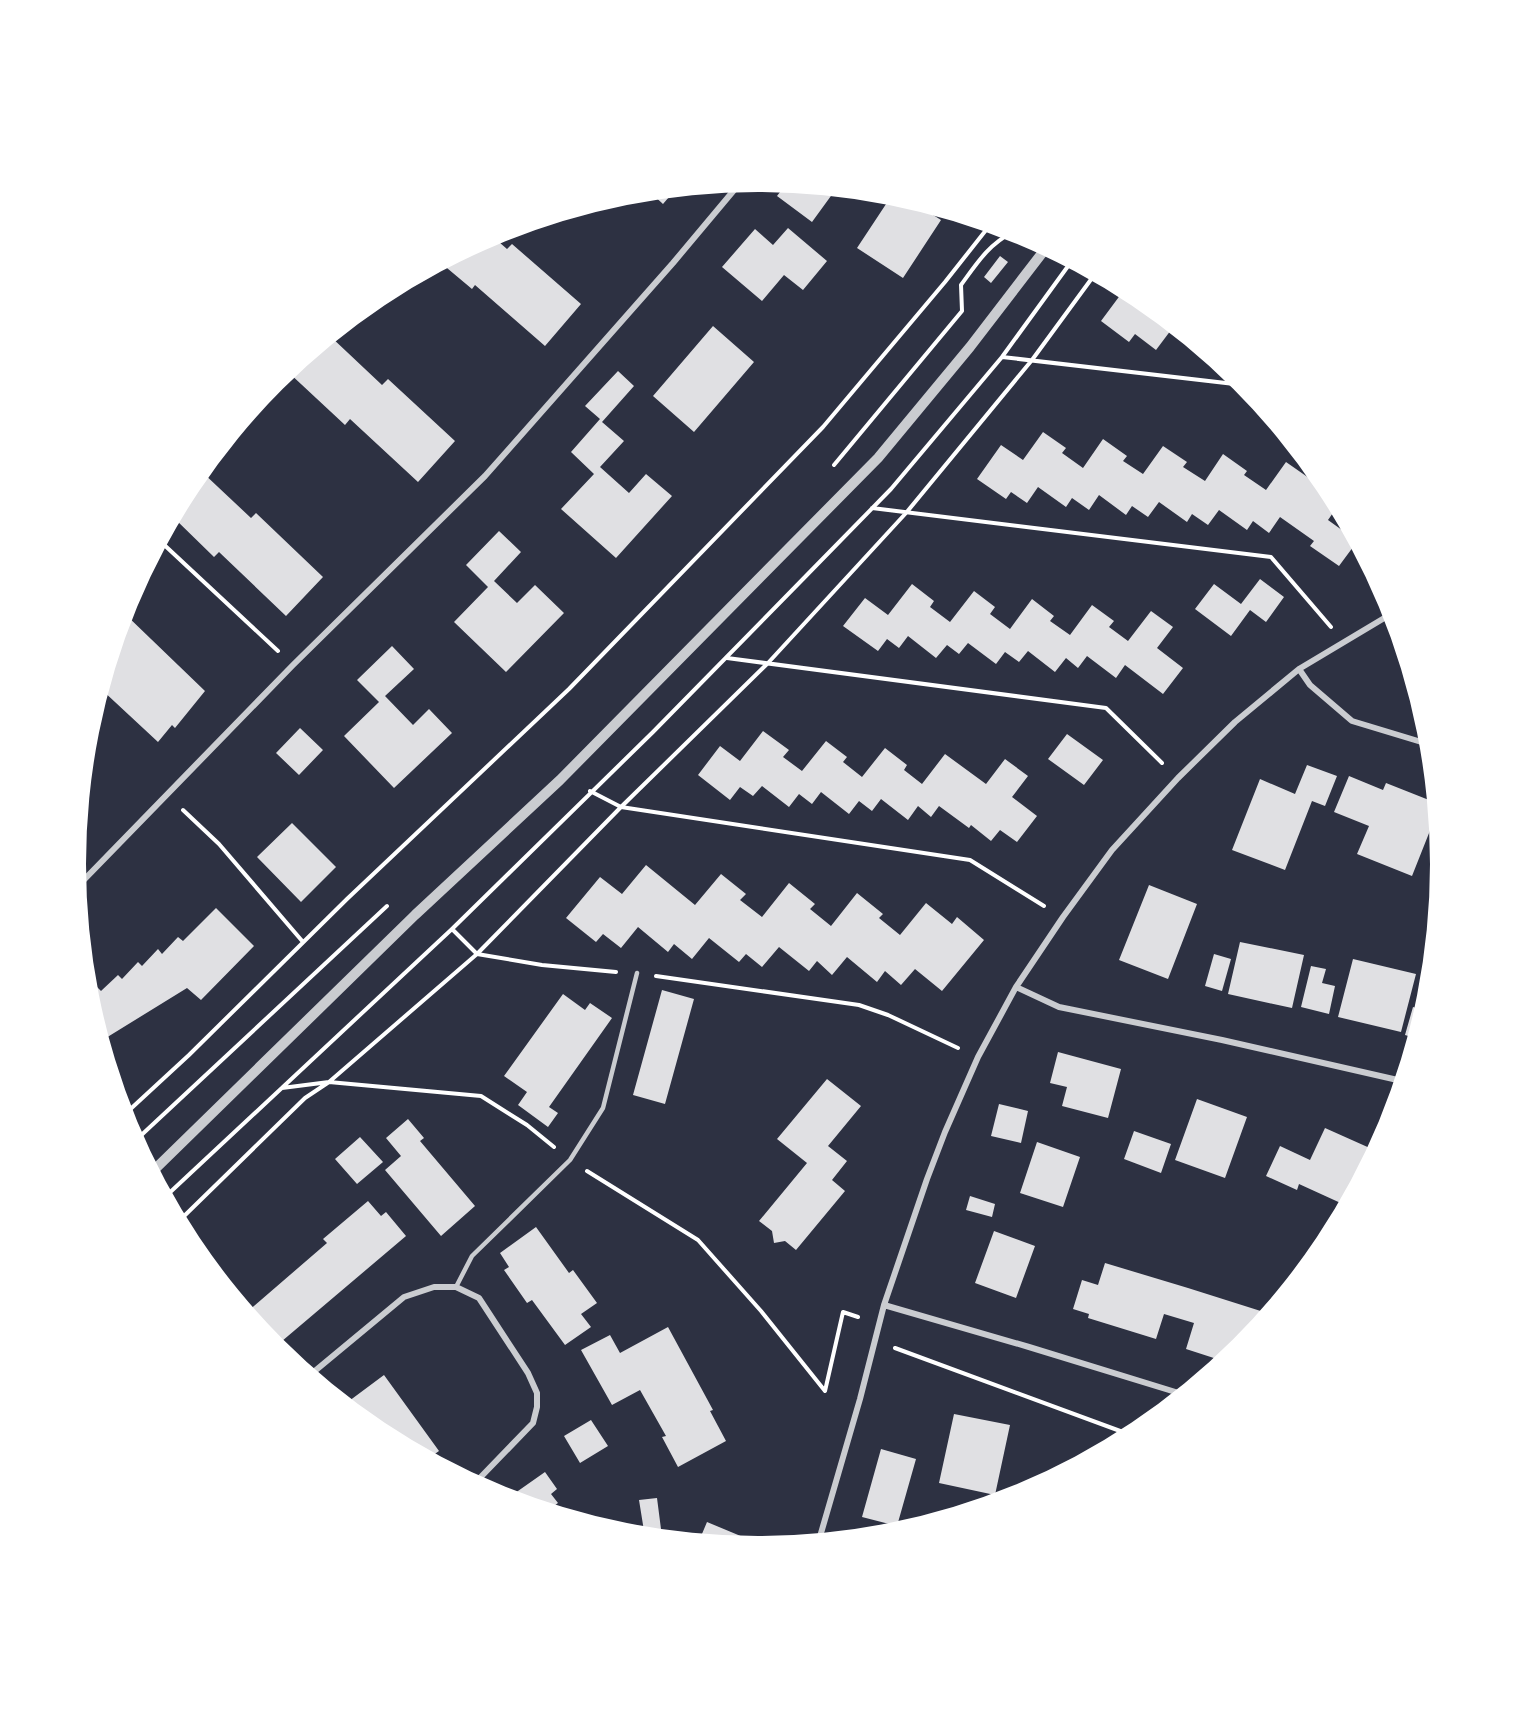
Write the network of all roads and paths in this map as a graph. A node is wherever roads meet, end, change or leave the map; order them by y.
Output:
1 (732, 193) edge
2 (984, 232) edge
3 (1002, 238) edge
4 (1041, 255) edge
5 (1091, 280) edge
6 (1002, 357) dead end
7 (1032, 360) junction
8 (1228, 384) edge
9 (828, 471) dead end
10 (872, 508) dead end
11 (906, 513) junction
12 (166, 547) edge
13 (1383, 619) edge
14 (1343, 641) junction
15 (726, 657) dead end
16 (768, 663) junction
17 (293, 665) junction
18 (1299, 669) junction
19 (1418, 741) edge
20 (1178, 778) junction
21 (592, 792) dead end
22 (167, 795) junction
23 (621, 807) junction
24 (86, 877) edge
25 (387, 905) dead end
26 (1063, 917) junction
27 (452, 929) dead end
28 (303, 942) junction
29 (477, 954) junction
30 (637, 974) junction
31 (1016, 987) junction
32 (978, 1058) junction
33 (1394, 1079) edge
34 (329, 1082) junction
35 (280, 1088) dead end
36 (132, 1108) edge
37 (143, 1134) edge
38 (570, 1160) junction
39 (158, 1166) edge
40 (185, 1215) edge
41 (456, 1287) junction
42 (884, 1305) junction
43 (879, 1322) junction
44 (874, 1340) junction
45 (316, 1370) edge
46 (1174, 1391) edge
47 (1119, 1430) edge
48 (482, 1477) edge
49 (821, 1533) edge

1 - 17 street
2 - 28 path
3 - 9 path
4 - 39 street
5 - 7 path
6 - 7 path
7 - 8 path
7 - 11 path
10 - 11 path
11 - 14 path
11 - 16 path
12 - 17 path
13 - 14 street
14 - 18 street
15 - 16 path
16 - 20 path
16 - 23 path
17 - 22 street
18 - 19 street
18 - 20 street
20 - 26 street
21 - 23 path
22 - 24 street
22 - 28 path
23 - 26 path
23 - 29 path
25 - 37 path
26 - 31 street
27 - 29 path
28 - 36 path
29 - 30 path
29 - 34 path
30 - 32 path
30 - 38 lane
31 - 32 street
31 - 33 street
32 - 42 street
34 - 35 path
34 - 38 path
34 - 40 path
38 - 41 lane
38 - 43 path
41 - 45 street
41 - 48 street
42 - 43 street
42 - 46 street
43 - 44 street
44 - 47 path
44 - 49 street

